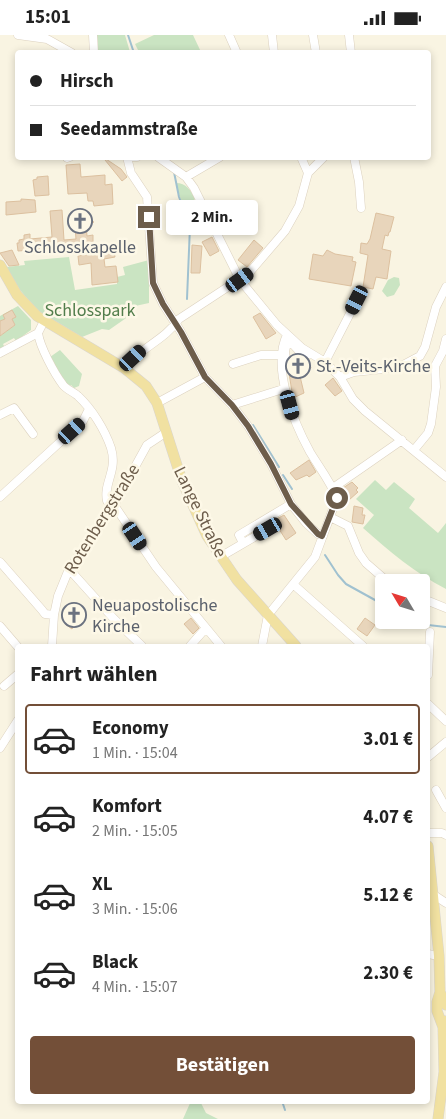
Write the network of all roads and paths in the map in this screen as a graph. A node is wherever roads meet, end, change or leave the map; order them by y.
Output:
1 (23, 35) edge
2 (93, 35) edge
3 (228, 35) edge
4 (272, 35) edge
5 (313, 35) edge
6 (350, 35) edge
7 (67, 50) edge
8 (94, 50) edge
9 (236, 50) edge
10 (274, 50) edge
11 (316, 50) edge
12 (351, 50) edge
13 (129, 160) edge
14 (162, 160) edge
15 (215, 160) edge
16 (302, 160) edge
17 (321, 160) edge
18 (355, 160) edge
19 (308, 173) junction
20 (186, 177) junction
21 (361, 208) dead end
22 (0, 265) edge
23 (240, 280) junction
24 (446, 287) edge
25 (357, 300) dead end
26 (44, 321) junction
27 (176, 323) junction
28 (38, 333) junction
29 (287, 335) junction
30 (446, 339) edge
31 (0, 353) edge
32 (281, 355) junction
33 (325, 361) junction
34 (233, 364) dead end
35 (124, 368) junction
36 (205, 377) junction
37 (340, 377) junction
38 (285, 388) junction
39 (157, 403) junction
40 (232, 405) junction
41 (89, 409) junction
42 (0, 415) edge
43 (165, 433) junction
44 (33, 434) dead end
45 (402, 440) junction
46 (414, 450) junction
47 (446, 477) edge
48 (333, 488) junction
49 (0, 497) edge
50 (291, 504) junction
51 (114, 505) junction
52 (330, 517) junction
53 (322, 536) junction
54 (220, 557) junction
55 (0, 561) edge
56 (69, 569) junction
57 (379, 574) edge
58 (294, 585) junction
59 (430, 602) edge
60 (446, 608) edge
61 (54, 615) junction
62 (268, 615) junction
63 (0, 626) edge
64 (206, 629) junction
65 (430, 632) dead end
66 (134, 643) edge
67 (15, 644) edge
68 (52, 644) edge
69 (192, 644) edge
70 (219, 644) edge
71 (262, 644) edge
72 (294, 644) edge
73 (361, 644) edge
74 (429, 644) edge
75 (15, 677) edge
76 (4, 686) dead end
77 (430, 706) edge
78 (446, 721) edge
79 (15, 725) edge
80 (446, 742) edge
81 (0, 748) edge
82 (430, 755) edge
83 (436, 790) dead end
84 (446, 807) edge
85 (430, 833) edge
86 (446, 835) edge
87 (430, 862) edge
88 (434, 895) junction
89 (446, 903) edge
90 (430, 954) edge
91 (438, 956) junction
92 (440, 992) junction
93 (446, 1005) edge
94 (444, 1025) edge
95 (438, 1119) edge

1 - 7 street
2 - 8 street
3 - 9 street
4 - 10 street
5 - 11 street
6 - 12 street
13 - 27 street
14 - 20 street
15 - 20 street
16 - 19 street
17 - 19 street
18 - 21 street
19 - 23 street
20 - 23 street
22 - 26 main road, Lange Straße
23 - 27 street
23 - 29 street
24 - 37 street
25 - 33 street
26 - 28 street
26 - 35 main road, Lange Straße
27 - 35 street
27 - 36 street
28 - 31 street
28 - 41 street
29 - 32 street
29 - 33 street
30 - 46 street
32 - 34 street
32 - 38 street
33 - 37 street
35 - 39 main road, Lange Straße
36 - 39 street
36 - 40 street
37 - 45 street
38 - 40 street
38 - 48 street
39 - 43 main road, Lange Straße
40 - 50 street
41 - 49 street
41 - 51 street
42 - 44 street
43 - 51 street, Rotenbergstraße
43 - 54 main road, Lange Straße
45 - 46 street
45 - 48 street
46 - 47 street
48 - 52 street
50 - 53 street
50 - 54 street
51 - 56 street, Rotenbergstraße
51 - 64 street
52 - 53 street
52 - 57 street
53 - 58 street
54 - 62 main road, Lange Straße
55 - 61 street
56 - 61 street, Rotenbergstraße
56 - 66 street
58 - 62 street
58 - 73 street
59 - 60 street
61 - 68 street, Rotenbergstraße
62 - 71 street
62 - 72 main road, Lange Straße
63 - 67 street
64 - 69 street
64 - 70 street
65 - 74 street
75 - 76 street
77 - 78 street
79 - 81 street
80 - 82 street
83 - 84 street
85 - 86 street
87 - 88 main road
88 - 89 street
88 - 91 main road
90 - 91 street
91 - 92 main road
92 - 93 main road
92 - 94 main road
94 - 95 main road

